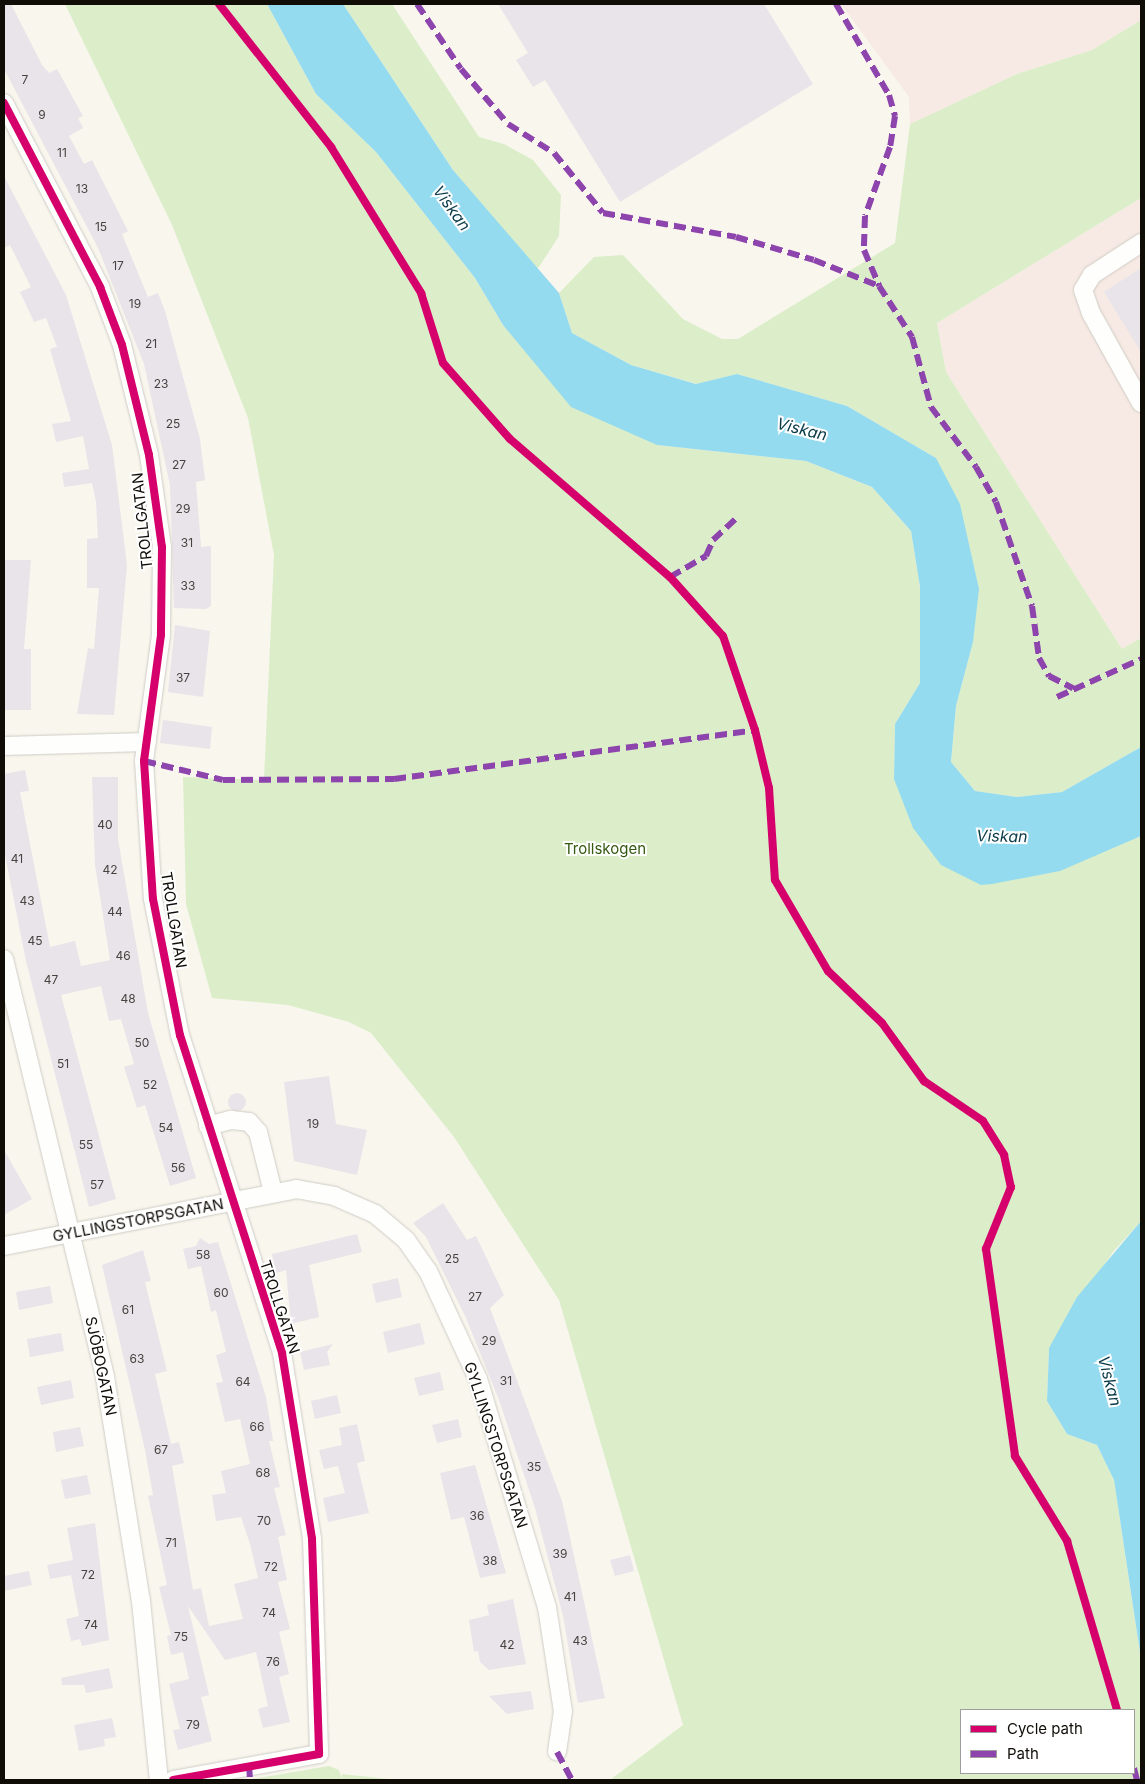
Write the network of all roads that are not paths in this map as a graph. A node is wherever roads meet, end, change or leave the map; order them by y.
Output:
1 (4, 103) edge
2 (1141, 243) edge
3 (1141, 403) edge
4 (147, 742) junction
5 (4, 746) edge
6 (4, 959) edge
7 (208, 1126) junction
8 (272, 1192) junction
9 (232, 1202) junction
10 (70, 1234) junction
11 (4, 1246) edge
12 (557, 1752) dead end
13 (159, 1780) edge
14 (173, 1780) edge

1 - 4 street, TROLLGATAN
2 - 3 street
4 - 5 street
4 - 7 street, TROLLGATAN
6 - 10 street, SJÖBOGATAN
7 - 8 street
7 - 9 street, TROLLGATAN
8 - 9 street, GYLLINGSTORPSGATAN
8 - 12 street, GYLLINGSTORPSGATAN
9 - 10 street, GYLLINGSTORPSGATAN
9 - 14 street, TROLLGATAN
10 - 11 street, GYLLINGSTORPSGATAN
10 - 13 street, SJÖBOGATAN

